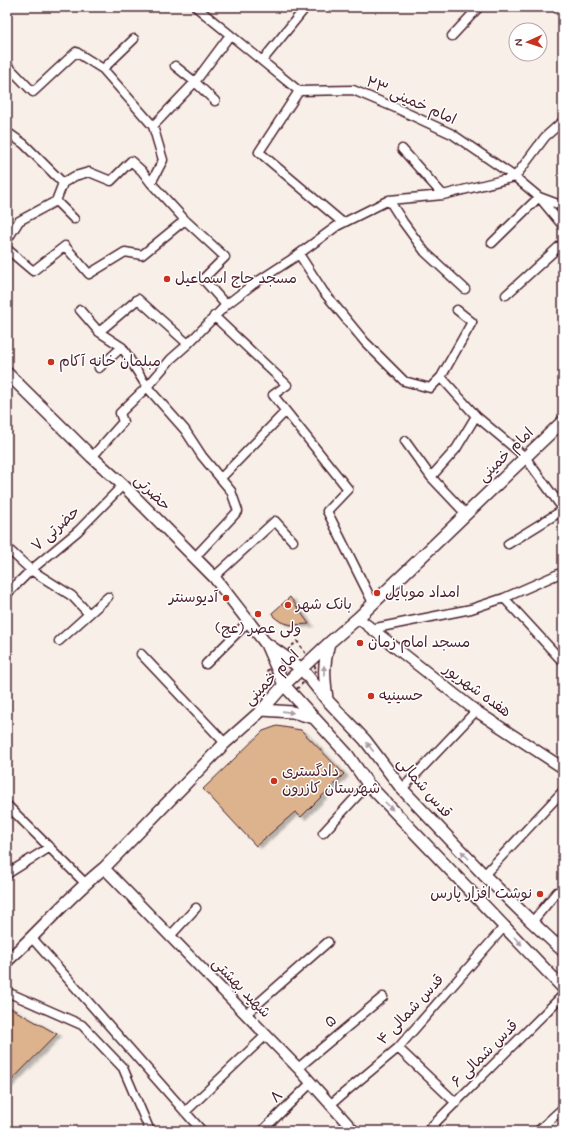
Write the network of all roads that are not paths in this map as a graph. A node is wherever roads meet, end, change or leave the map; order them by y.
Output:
1 (196, 7) edge
2 (306, 7) edge
3 (480, 7) edge
4 (558, 7) edge
5 (563, 11) edge
6 (230, 35) junction
7 (452, 36) dead end
8 (134, 39) dead end
9 (262, 61) junction
10 (7, 65) edge
11 (175, 66) dead end
12 (103, 69) junction
13 (196, 82) junction
14 (299, 91) junction
15 (215, 101) dead end
16 (563, 121) edge
17 (153, 126) junction
18 (7, 132) edge
19 (402, 149) dead end
20 (515, 177) junction
21 (63, 182) junction
22 (151, 183) junction
23 (442, 195) junction
24 (539, 198) junction
25 (389, 200) junction
26 (56, 201) junction
27 (563, 206) edge
28 (74, 219) dead end
29 (185, 220) junction
30 (343, 223) junction
31 (563, 226) edge
32 (7, 240) edge
33 (492, 243) dead end
34 (563, 243) edge
35 (7, 249) edge
36 (299, 254) junction
37 (465, 289) dead end
38 (506, 295) dead end
39 (226, 305) junction
40 (80, 310) dead end
41 (457, 310) dead end
42 (214, 316) junction
43 (99, 332) junction
44 (188, 344) junction
45 (122, 347) junction
46 (99, 368) dead end
47 (7, 373) edge
48 (441, 377) junction
49 (147, 387) junction
50 (285, 412) junction
51 (476, 416) junction
52 (563, 422) edge
53 (405, 441) dead end
54 (92, 457) junction
55 (525, 457) junction
56 (431, 477) junction
57 (221, 478) junction
58 (124, 485) junction
59 (562, 506) edge
60 (466, 514) junction
61 (293, 541) dead end
62 (508, 544) dead end
63 (7, 548) edge
64 (195, 557) junction
65 (31, 570) junction
66 (563, 572) edge
67 (214, 577) junction
68 (7, 594) edge
69 (108, 597) dead end
70 (504, 598) junction
71 (373, 603) junction
72 (89, 614) junction
73 (358, 618) junction
74 (249, 621) junction
75 (371, 629) junction
76 (59, 641) dead end
77 (329, 643) junction
78 (266, 644) junction
79 (141, 654) dead end
80 (563, 662) edge
81 (206, 664) dead end
82 (302, 669) junction
83 (284, 685) junction
84 (327, 700) junction
85 (262, 710) junction
86 (476, 711) junction
87 (314, 718) junction
88 (225, 743) junction
89 (563, 768) edge
90 (368, 784) junction
91 (402, 789) junction
92 (563, 791) edge
93 (7, 804) edge
94 (323, 833) dead end
95 (50, 847) junction
96 (104, 868) junction
97 (7, 874) edge
98 (484, 875) junction
99 (85, 883) junction
100 (557, 892) dead end
101 (196, 908) dead end
102 (532, 922) junction
103 (504, 927) junction
104 (170, 936) junction
105 (32, 938) junction
106 (328, 942) dead end
107 (561, 944) edge
108 (7, 962) edge
109 (563, 988) edge
110 (7, 992) edge
111 (563, 995) edge
112 (383, 997) dead end
113 (246, 1014) junction
114 (266, 1035) junction
115 (398, 1048) junction
116 (298, 1068) junction
117 (311, 1082) junction
118 (456, 1103) junction
119 (330, 1104) junction
120 (563, 1108) edge
121 (184, 1112) junction
122 (150, 1131) edge
123 (202, 1131) edge
124 (262, 1131) edge
125 (354, 1131) edge
126 (426, 1131) edge
127 (538, 1131) edge

1 - 6 street
2 - 9 street
3 - 7 street
4 - 5 main road
6 - 9 street
6 - 13 street
8 - 12 street
9 - 14 street
10 - 12 street
11 - 13 street
12 - 17 street
13 - 15 street
13 - 17 street
14 - 20 street, امام خمینی ۲۳
14 - 30 street
16 - 20 street
17 - 22 street
18 - 21 street
19 - 23 street
20 - 23 street
20 - 24 street, امام خمینی ۲۳
21 - 22 street
21 - 26 street
22 - 29 street
23 - 25 street
24 - 27 street
24 - 31 street, امام خمینی ۲۳
24 - 33 street
25 - 30 street
25 - 37 street
26 - 28 street
26 - 32 street
29 - 35 street
29 - 39 street
30 - 36 street
34 - 38 street
36 - 39 street
36 - 48 street
39 - 42 street
40 - 43 street
41 - 48 street
42 - 44 street
42 - 50 street
43 - 44 street
43 - 45 street
44 - 49 street
45 - 46 street
45 - 49 street
47 - 54 main road, حضرتی
48 - 51 street
49 - 54 street
49 - 57 street
50 - 57 street
50 - 71 street
51 - 55 street
51 - 56 street
52 - 55 main road, امام خمینی
53 - 56 street
54 - 58 main road, حضرتی
55 - 59 street
55 - 60 main road, امام خمینی
56 - 60 street
57 - 64 street
58 - 64 main road, حضرتی
58 - 65 street, حضرتی ۷
59 - 62 street
60 - 71 main road, امام خمینی
61 - 67 street
63 - 65 street
64 - 67 main road, حضرتی
65 - 68 street, حضرتی ۷
65 - 72 street
66 - 70 street
67 - 74 main road, حضرتی
69 - 72 street
70 - 75 street
70 - 80 street
71 - 73 main road, امام خمینی
72 - 76 street
73 - 75 street, هفده شهریور
73 - 77 main road, امام خمینی
74 - 78 main road, حضرتی
74 - 81 street
75 - 86 street, هفده شهریور
77 - 82 main road, امام خمینی
84 -> 77 main road
78 - 82 main road, قدس شمالی
78 - 83 main road
79 - 88 street
82 - 83 main road, امام خمینی
82 - 84 main road, قدس شمالی
83 - 85 main road, امام خمینی
83 - 87 main road
91 -> 84 main road, قدس شمالی
85 -> 87 main road
85 - 88 main road, امام خمینی
86 - 89 street, هفده شهریور
86 - 91 street
87 - 90 main road
88 - 96 main road, امام خمینی
90 - 94 street
90 -> 103 main road
98 -> 91 main road, قدس شمالی
92 - 98 street
93 - 95 street
95 - 97 street
95 - 99 street
96 - 99 main road, امام خمینی
96 - 104 street, شهید بهشتی
98 - 102 main road, قدس شمالی
99 - 105 main road, امام خمینی
100 - 102 street
101 - 104 street
102 - 107 main road, قدس شمالی
103 -> 109 main road
103 - 115 street, قدس شمالی ۴
104 - 113 street, شهید بهشتی
105 - 108 main road, امام خمینی
105 - 121 street
106 - 113 street
110 - 122 street
111 - 118 street, قدس شمالی ۶
112 - 116 street, ۵
113 - 114 street, شهید بهشتی
114 - 116 street, شهید بهشتی
114 - 121 street
115 - 118 street
115 - 119 street, قدس شمالی ۴
116 - 117 street, شهید بهشتی
117 - 119 street, شهید بهشتی
117 - 124 street, ۸
118 - 126 street, قدس شمالی ۶
119 - 125 street, شهید بهشتی
120 - 127 street
121 - 123 street

